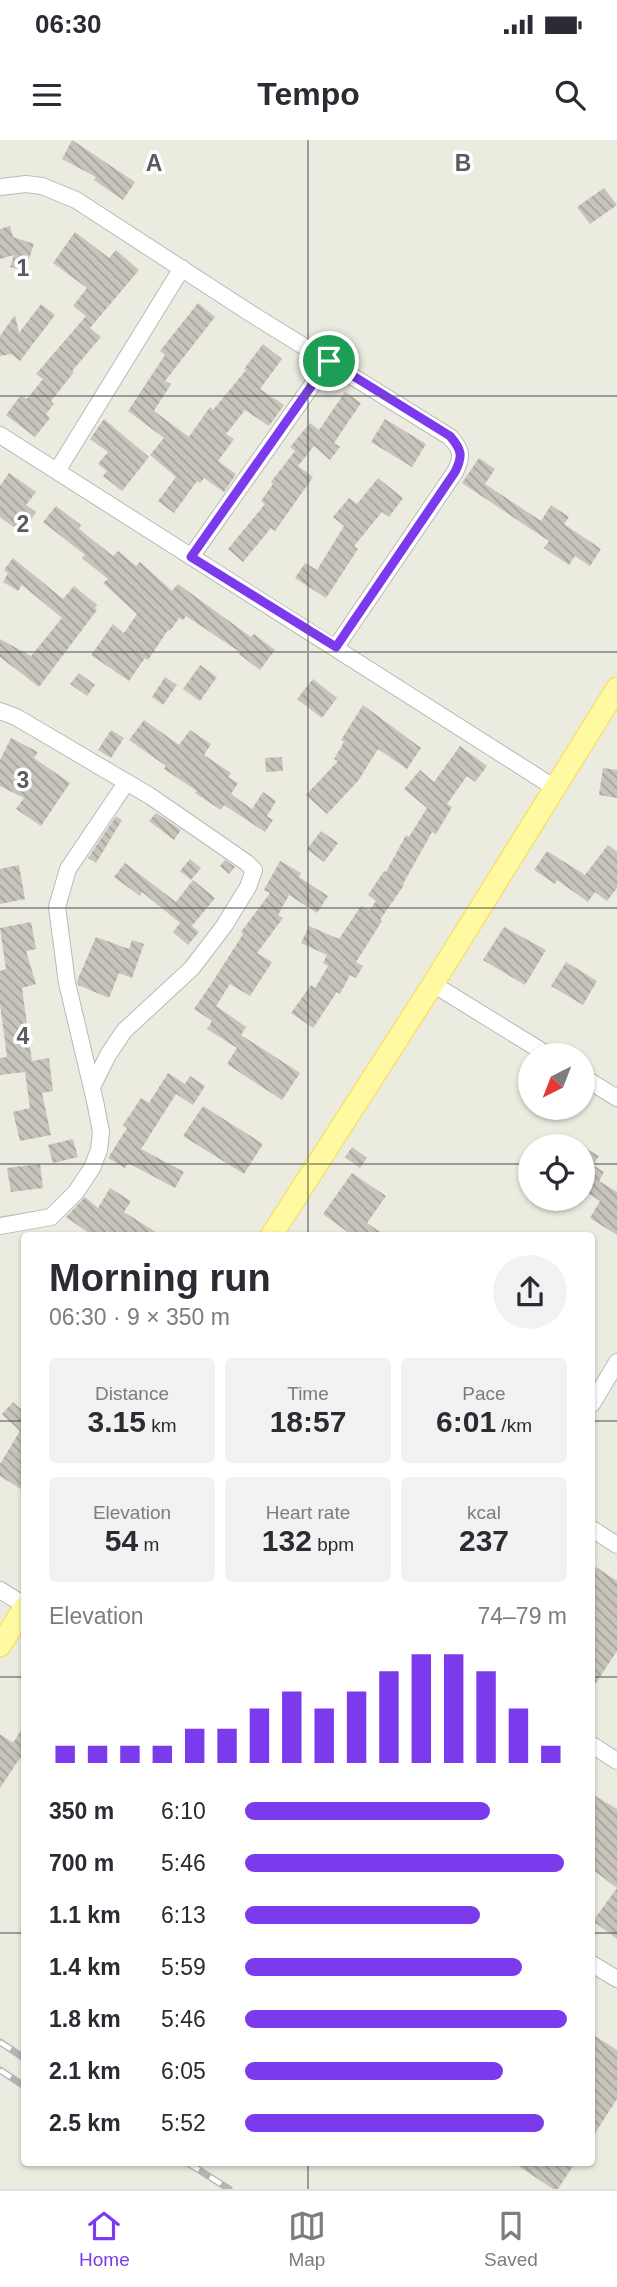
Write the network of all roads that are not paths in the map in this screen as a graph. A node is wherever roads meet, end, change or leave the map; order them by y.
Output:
1 (0, 187) edge
2 (182, 268) junction
3 (329, 361) junction
4 (0, 435) edge
5 (57, 471) junction
6 (191, 557) junction
7 (336, 647) junction
8 (616, 691) edge
9 (0, 711) edge
10 (126, 783) junction
11 (555, 788) junction
12 (433, 984) junction
13 (529, 1043) edge
14 (595, 1084) edge
15 (92, 1087) junction
16 (617, 1098) edge
17 (0, 1226) edge
18 (274, 1232) edge
19 (617, 1362) edge
20 (595, 1399) edge
21 (595, 1531) edge
22 (617, 1545) edge
23 (0, 1590) edge
24 (21, 1605) edge
25 (21, 1612) edge
26 (0, 1646) edge
27 (595, 1747) edge
28 (617, 1761) edge
29 (595, 1966) edge
30 (617, 1979) edge

1 - 2 street
2 - 3 street
2 - 5 street
3 - 6 street
3 - 7 street
4 - 5 street
5 - 6 street
6 - 7 street
7 - 11 street
8 - 11 main road
9 - 10 street
10 - 15 street
10 - 15 street
11 - 12 main road
12 - 13 street
12 - 18 main road
14 - 16 street
15 - 17 street
19 - 20 street
21 - 22 street
23 - 24 street
25 - 26 main road
27 - 28 street
29 - 30 street

